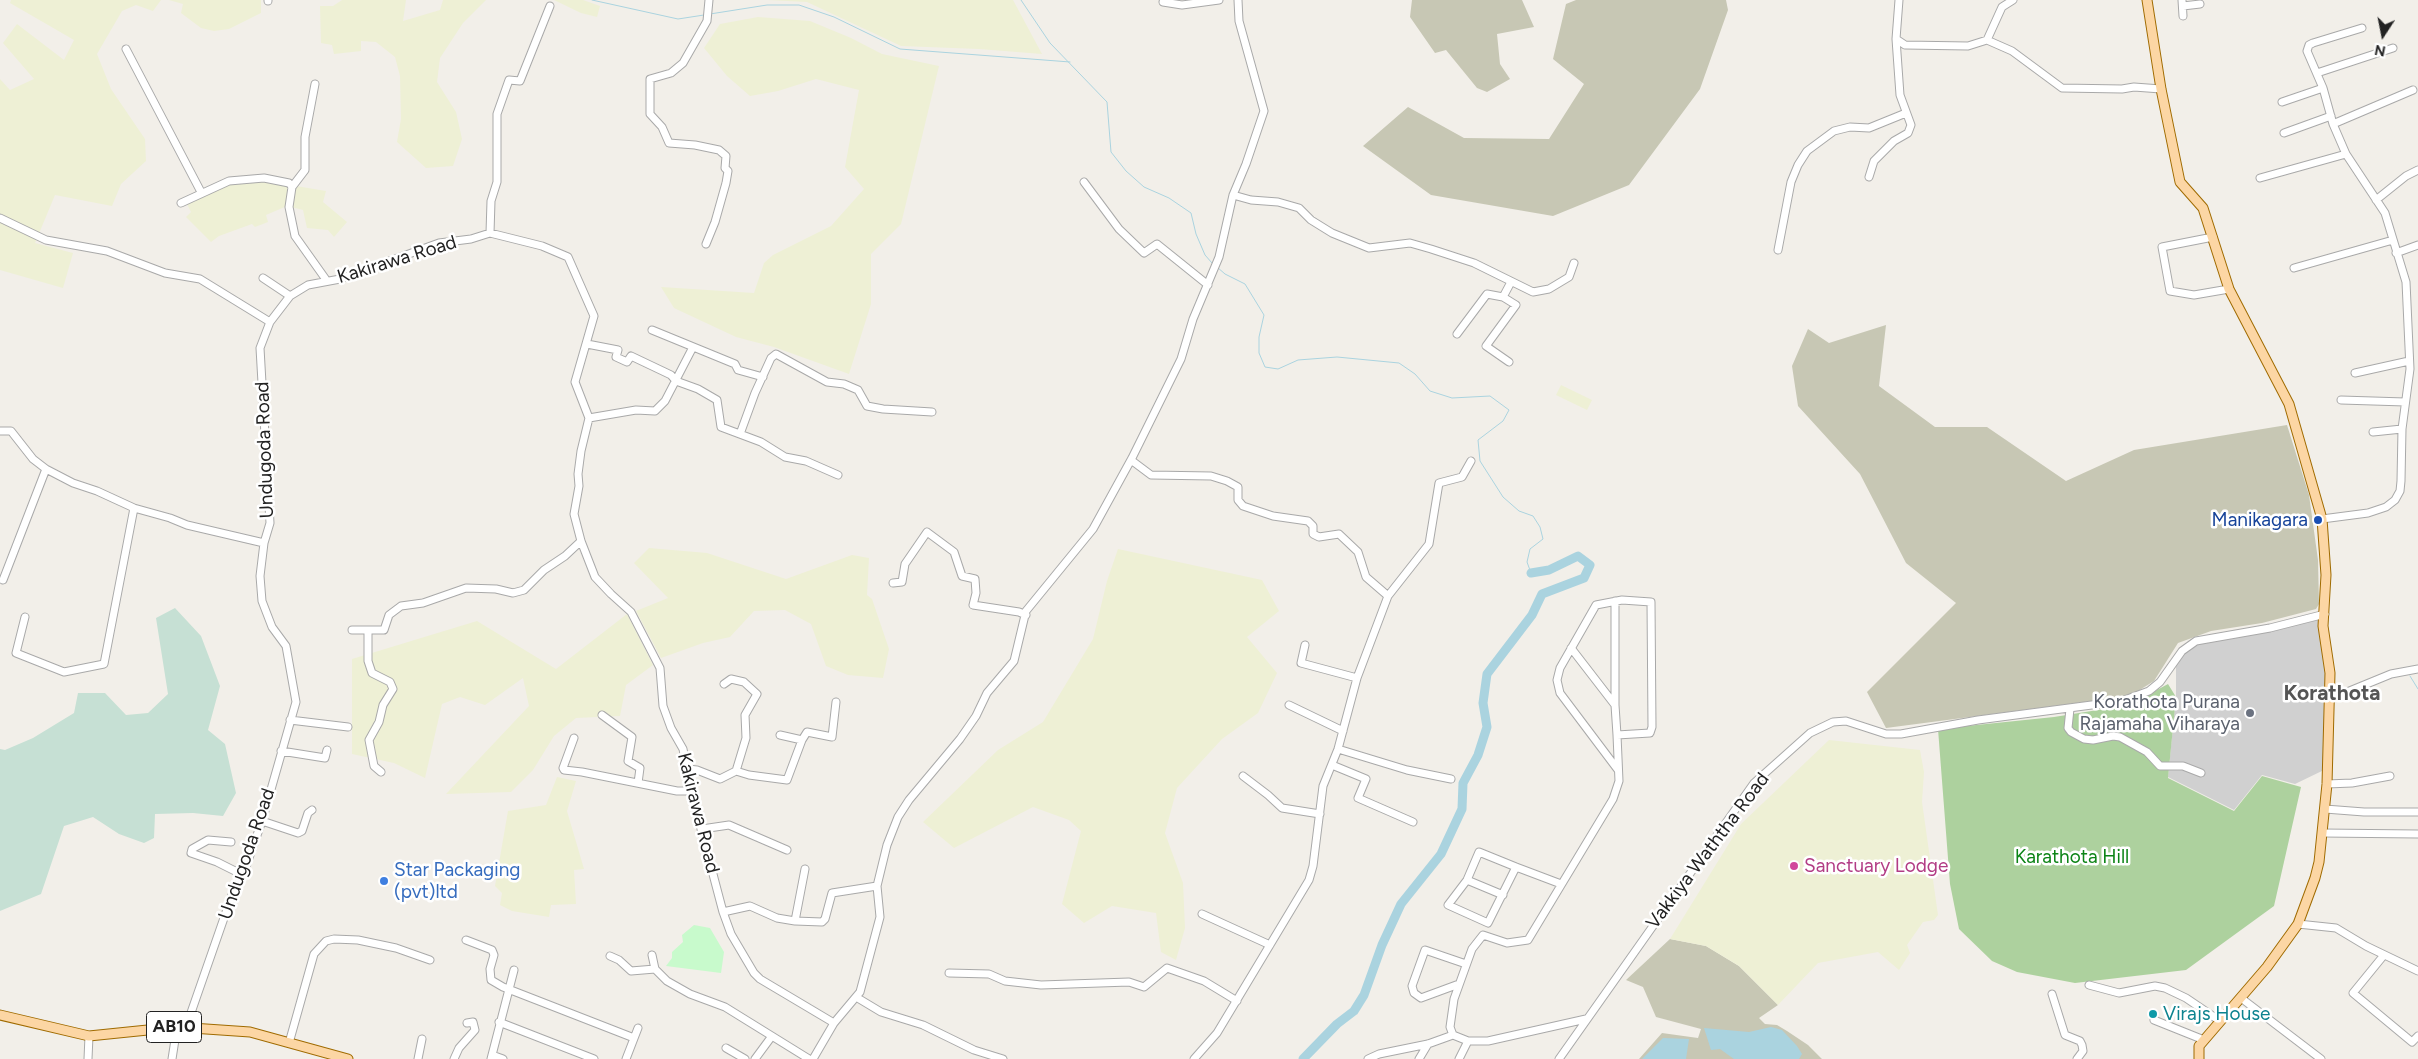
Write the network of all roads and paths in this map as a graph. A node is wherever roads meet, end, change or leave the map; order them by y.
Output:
1 (709, 0) edge
2 (1219, 0) edge
3 (1238, 0) edge
4 (1899, 0) edge
5 (2013, 0) edge
6 (2147, 0) edge
7 (1163, 2) dead end
8 (2182, 3) edge
9 (2200, 4) dead end
10 (550, 6) dead end
11 (2183, 16) dead end
12 (2362, 28) dead end
13 (1896, 39) junction
14 (1987, 40) junction
15 (2393, 48) dead end
16 (126, 49) dead end
17 (2317, 72) junction
18 (315, 84) dead end
19 (2323, 88) junction
20 (2161, 89) junction
21 (2413, 90) dead end
22 (2282, 102) dead end
23 (1906, 114) junction
24 (2331, 116) junction
25 (2333, 124) junction
26 (2284, 134) dead end
27 (2346, 154) junction
28 (2418, 170) edge
29 (1869, 177) dead end
30 (2260, 178) dead end
31 (1084, 182) dead end
32 (292, 187) junction
33 (201, 192) junction
34 (1233, 195) junction
35 (2376, 200) junction
36 (181, 203) dead end
37 (0, 218) edge
38 (490, 233) junction
39 (2213, 237) junction
40 (2393, 240) junction
41 (706, 244) dead end
42 (2418, 245) edge
43 (1778, 250) dead end
44 (2396, 253) junction
45 (1574, 263) dead end
46 (2294, 268) dead end
47 (263, 278) dead end
48 (328, 281) junction
49 (1511, 282) junction
50 (1208, 285) junction
51 (2230, 289) junction
52 (290, 296) junction
53 (1503, 297) junction
54 (270, 322) junction
55 (652, 330) dead end
56 (1457, 334) dead end
57 (587, 344) junction
58 (692, 347) junction
59 (1509, 362) dead end
60 (2410, 365) junction
61 (2418, 367) edge
62 (2355, 373) dead end
63 (763, 377) junction
64 (676, 381) junction
65 (2341, 400) dead end
66 (2405, 402) junction
67 (932, 412) dead end
68 (589, 418) junction
69 (2402, 430) junction
70 (0, 431) edge
71 (2373, 432) dead end
72 (740, 434) junction
73 (1132, 460) junction
74 (1471, 462) dead end
75 (46, 469) junction
76 (838, 475) dead end
77 (134, 508) junction
78 (2322, 519) junction
79 (581, 541) junction
80 (264, 543) junction
81 (3, 580) dead end
82 (893, 583) dead end
83 (1388, 596) junction
84 (1614, 601) junction
85 (2325, 614) junction
86 (1026, 615) junction
87 (25, 617) dead end
88 (352, 630) dead end
89 (368, 630) junction
90 (1305, 645) dead end
91 (1571, 648) junction
92 (2418, 669) edge
93 (1357, 678) junction
94 (724, 684) dead end
95 (2330, 699) junction
96 (836, 702) dead end
97 (1289, 705) dead end
98 (1615, 705) junction
99 (2070, 709) junction
100 (602, 715) dead end
101 (290, 720) junction
102 (348, 727) dead end
103 (1343, 732) junction
104 (780, 735) dead end
105 (1617, 735) junction
106 (574, 738) dead end
107 (802, 740) junction
108 (1338, 749) junction
109 (327, 750) dead end
110 (281, 751) junction
111 (1332, 765) junction
112 (688, 769) junction
113 (736, 770) junction
114 (1618, 770) junction
115 (381, 772) dead end
116 (2201, 773) dead end
117 (1243, 776) dead end
118 (2390, 776) dead end
119 (1451, 779) dead end
120 (638, 783) junction
121 (2327, 784) junction
122 (691, 791) junction
123 (2325, 809) junction
124 (312, 810) dead end
125 (2418, 812) edge
126 (1320, 814) junction
127 (262, 821) junction
128 (1413, 822) dead end
129 (702, 829) junction
130 (2322, 833) junction
131 (2418, 834) edge
132 (231, 842) dead end
133 (787, 850) dead end
134 (1516, 867) junction
135 (805, 869) dead end
136 (243, 875) junction
137 (1467, 880) junction
138 (1561, 884) junction
139 (877, 886) junction
140 (1503, 894) junction
141 (723, 912) junction
142 (1202, 914) dead end
143 (795, 921) junction
144 (1488, 923) junction
145 (2298, 924) junction
146 (1483, 935) junction
147 (466, 940) dead end
148 (1270, 946) junction
149 (2384, 955) junction
150 (610, 956) dead end
151 (652, 956) dead end
152 (430, 960) dead end
153 (1466, 964) junction
154 (655, 969) junction
155 (514, 970) dead end
156 (2418, 971) edge
157 (949, 972) dead end
158 (1460, 984) junction
159 (2089, 985) dead end
160 (509, 989) junction
161 (2052, 994) dead end
162 (856, 997) junction
163 (2241, 998) junction
164 (1237, 1001) junction
165 (0, 1015) edge
166 (1586, 1019) junction
167 (2154, 1020) dead end
168 (2220, 1021) junction
169 (499, 1022) junction
170 (467, 1023) dead end
171 (834, 1023) junction
172 (182, 1027) junction
173 (638, 1028) dead end
174 (464, 1033) dead end
175 (1452, 1035) junction
176 (89, 1036) junction
177 (772, 1036) junction
178 (2418, 1036) edge
179 (634, 1038) junction
180 (422, 1039) dead end
181 (2204, 1040) junction
182 (1468, 1041) junction
183 (289, 1043) junction
184 (462, 1044) junction
185 (1428, 1044) junction
186 (726, 1048) dead end
187 (491, 1057) edge
188 (88, 1059) edge
189 (172, 1059) edge
190 (348, 1059) edge
191 (418, 1059) edge
192 (454, 1059) edge
193 (502, 1059) edge
194 (594, 1059) edge
195 (626, 1059) edge
196 (745, 1059) edge
197 (755, 1059) edge
198 (809, 1059) edge
199 (813, 1059) edge
200 (1003, 1059) edge
201 (1194, 1059) edge
202 (1368, 1059) edge
203 (1419, 1059) edge
204 (1459, 1059) edge
205 (1559, 1059) edge
206 (2077, 1059) edge
207 (2199, 1059) edge
208 (2321, 1059) edge

1 - 41 street
2 - 7 street
3 - 34 street
4 - 13 street
5 - 14 street
6 - 20 main road
8 - 9 street
8 - 11 street
10 - 38 street
12 - 17 street
13 - 14 street
13 - 23 street
14 - 20 street
15 - 17 street
16 - 33 street
17 - 19 street
18 - 32 street
19 - 22 street
19 - 24 street
20 - 39 main road
21 - 25 street
23 - 29 street
23 - 43 street
24 - 25 street
24 - 26 street
25 - 27 street
27 - 30 street
27 - 35 street
28 - 35 street
31 - 50 street
32 - 33 street
32 - 48 street
33 - 36 street
34 - 49 street
34 - 50 street
35 - 40 street
37 - 54 street
38 - 48 street, Kakirawa Road
38 - 57 street, Kakirawa Road
39 - 51 main road
39 - 51 street
40 - 44 street
40 - 46 street
42 - 44 street
44 - 60 street
45 - 49 street
47 - 52 street
48 - 52 street, Kakirawa Road
49 - 53 street
50 - 73 street
51 - 78 main road
52 - 54 street, Kakirawa Road
53 - 56 street
53 - 59 street
54 - 80 street, Undugoda Road
55 - 58 street
57 - 64 street
57 - 68 street, Kakirawa Road
58 - 63 street
58 - 64 street
60 - 61 street
60 - 62 street
60 - 66 street
63 - 67 street
63 - 72 street
64 - 68 street
64 - 72 street
65 - 66 street
66 - 69 street
68 - 79 street, Kakirawa Road
69 - 71 street
69 - 78 street
70 - 75 street
72 - 76 street
73 - 83 street
73 - 86 street
74 - 83 street
75 - 77 street
75 - 81 street
77 - 80 street
77 - 87 street
78 - 85 main road
79 - 89 street
79 - 112 street, Kakirawa Road
80 - 101 street, Undugoda Road
82 - 86 street
83 - 93 street
84 - 91 street
84 - 98 street
84 - 105 street
85 - 95 main road
85 - 99 street, Vakkiya Waththa Road
86 - 139 street
88 - 89 street
89 - 115 street
90 - 93 street
91 - 98 street
91 - 114 street
92 - 95 street
93 - 103 street
94 - 113 street
95 - 121 main road
96 - 107 street
97 - 103 street
98 - 105 street
99 - 116 street
99 - 166 street, Vakkiya Waththa Road
100 - 120 street
101 - 102 street
101 - 110 street, Undugoda Road
103 - 108 street
104 - 107 street
105 - 114 street
106 - 120 street
107 - 113 street
108 - 111 street
108 - 119 street
109 - 110 street
110 - 127 street, Undugoda Road
111 - 126 street
111 - 128 street
112 - 113 street
112 - 122 street, Kakirawa Road
114 - 138 street
117 - 126 street
118 - 121 street
120 - 122 street
121 - 123 main road
122 - 129 street, Kakirawa Road
123 - 125 street
123 - 130 main road
124 - 127 street
126 - 148 street
127 - 136 street, Undugoda Road
129 - 133 street
129 - 141 street, Kakirawa Road
130 - 131 street
130 - 145 main road
132 - 136 street
134 - 137 street
134 - 138 street
134 - 140 street
135 - 143 street
136 - 172 street, Undugoda Road
137 - 140 street
137 - 144 street
138 - 146 street
139 - 143 street
139 - 162 street
140 - 144 street
141 - 143 street
141 - 171 street, Kakirawa Road
142 - 148 street
144 - 146 street
145 - 149 street
145 - 163 main road
146 - 153 street
147 - 160 street
148 - 164 street
149 - 156 street
149 - 178 street
150 - 154 street
151 - 154 street
152 - 183 street
153 - 158 street
153 - 158 street
154 - 177 street
155 - 160 street
157 - 164 street
158 - 175 street
159 - 168 street
160 - 169 street
160 - 179 street
161 - 206 street
162 - 171 street
162 - 200 street
163 - 168 main road
163 - 208 street
164 - 201 street
165 - 176 main road, AB10
166 - 182 street
166 - 205 street, Vakkiya Waththa Road
167 - 181 street
168 - 181 main road
169 - 187 street
169 - 194 street
170 - 184 street
171 - 199 street
172 - 176 main road, AB10
172 - 183 main road, AB10
172 - 189 street, Undugoda Road
173 - 179 street
174 - 184 street
175 - 182 street
175 - 185 street
176 - 188 street
177 - 197 street
177 - 198 street
179 - 195 street
180 - 191 street
181 - 207 main road
182 - 204 street
183 - 190 main road, AB10
184 - 192 street
185 - 202 street
185 - 203 street
186 - 196 street
187 - 193 street

